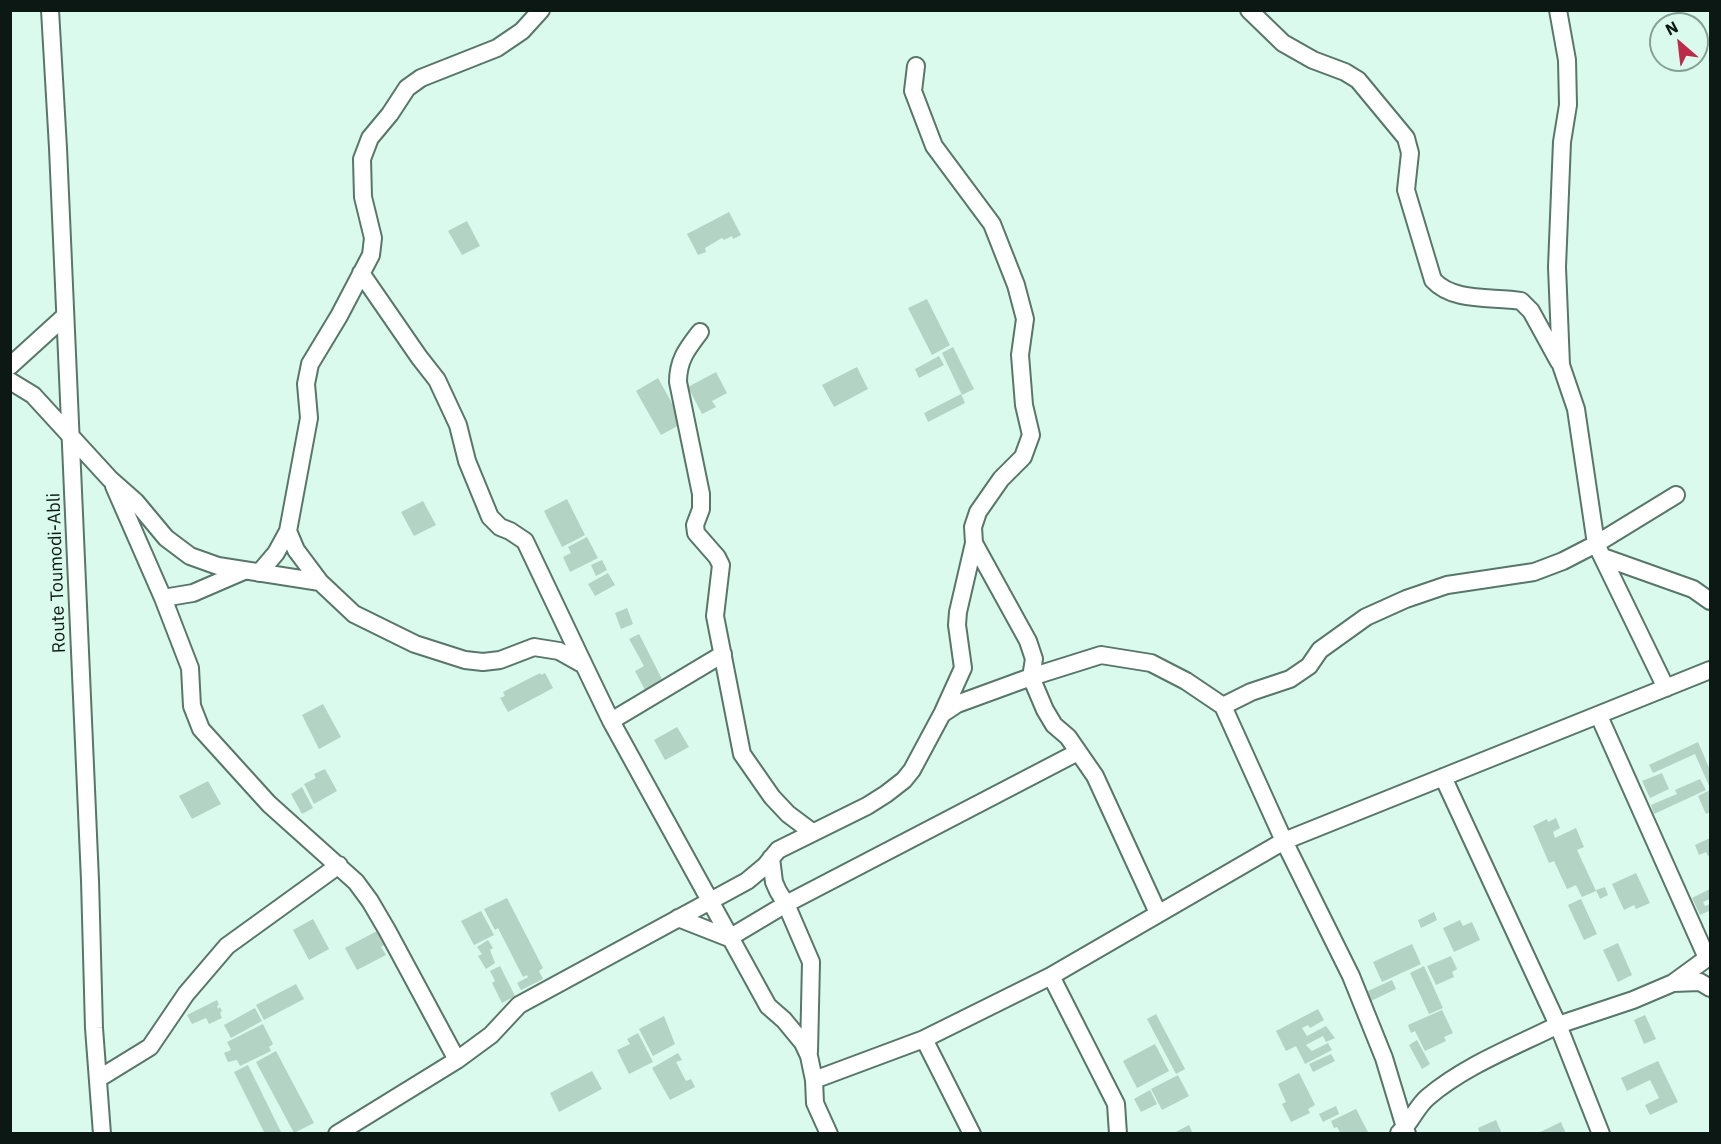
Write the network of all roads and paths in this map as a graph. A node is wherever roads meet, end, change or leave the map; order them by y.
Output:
1 (50, 10) edge
2 (541, 10) edge
3 (1249, 10) edge
4 (1558, 10) edge
5 (915, 66) dead end
6 (361, 273) junction
7 (66, 316) junction
8 (700, 332) dead end
9 (1561, 365) junction
10 (10, 366) edge
11 (10, 381) edge
12 (71, 434) junction
13 (110, 479) junction
14 (1676, 495) dead end
15 (288, 531) junction
16 (974, 543) junction
17 (1599, 550) junction
18 (252, 572) junction
19 (320, 582) junction
20 (163, 598) junction
21 (1710, 601) edge
22 (723, 654) junction
23 (584, 665) junction
24 (1710, 670) edge
25 (1031, 677) junction
26 (1666, 688) junction
27 (1223, 706) junction
28 (942, 714) junction
29 (1599, 716) junction
30 (611, 721) junction
31 (1078, 752) junction
32 (1443, 777) junction
33 (812, 832) junction
34 (1284, 841) junction
35 (771, 858) junction
36 (339, 865) junction
37 (709, 902) junction
38 (786, 904) junction
39 (1158, 913) junction
40 (678, 918) junction
41 (729, 938) junction
42 (1709, 957) edge
43 (1051, 976) junction
44 (1673, 983) junction
45 (1710, 988) edge
46 (1558, 1025) junction
47 (924, 1039) junction
48 (809, 1056) junction
49 (457, 1060) junction
50 (98, 1079) junction
51 (814, 1080) junction
52 (1403, 1132) edge
53 (102, 1134) edge
54 (337, 1134) edge
55 (829, 1134) edge
56 (972, 1134) edge
57 (1118, 1134) edge
58 (1601, 1134) edge

1 - 7 street, Route Toumodi-Abli
2 - 6 street
3 - 9 street
4 - 9 street
5 - 16 street
6 - 15 street
6 - 23 street
7 - 10 street
7 - 12 street, Route Toumodi-Abli
8 - 22 street
9 - 17 street
11 - 12 street
12 - 13 street
12 - 50 street, Route Toumodi-Abli
13 - 18 street
13 - 20 street
14 - 17 street
15 - 18 street
15 - 19 street
16 - 25 street
16 - 28 street
17 - 21 street
17 - 26 street
17 - 27 street
18 - 19 street
18 - 20 street
19 - 23 street
20 - 36 street
22 - 30 street
22 - 33 street
23 - 30 street
24 - 26 street
25 - 27 street
25 - 28 street
25 - 31 street
26 - 29 street
27 - 34 street
28 - 33 street
29 - 32 street
29 - 42 street
30 - 37 street
31 - 38 street
31 - 39 street
32 - 34 street
32 - 46 street
33 - 35 street
34 - 39 street
34 - 52 street
35 - 37 street
35 - 38 street
36 - 49 street
36 - 50 street
37 - 40 street
37 - 41 street
38 - 41 street
38 - 48 street
39 - 43 street
40 - 41 street
40 - 49 street
41 - 48 street
42 - 44 street
43 - 47 street
43 - 57 street
44 - 45 street
44 - 46 street
46 - 52 street
46 - 58 street
47 - 51 street
47 - 56 street
48 - 51 street
49 - 54 street
50 - 53 street, Route Toumodi-Abli
51 - 55 street

